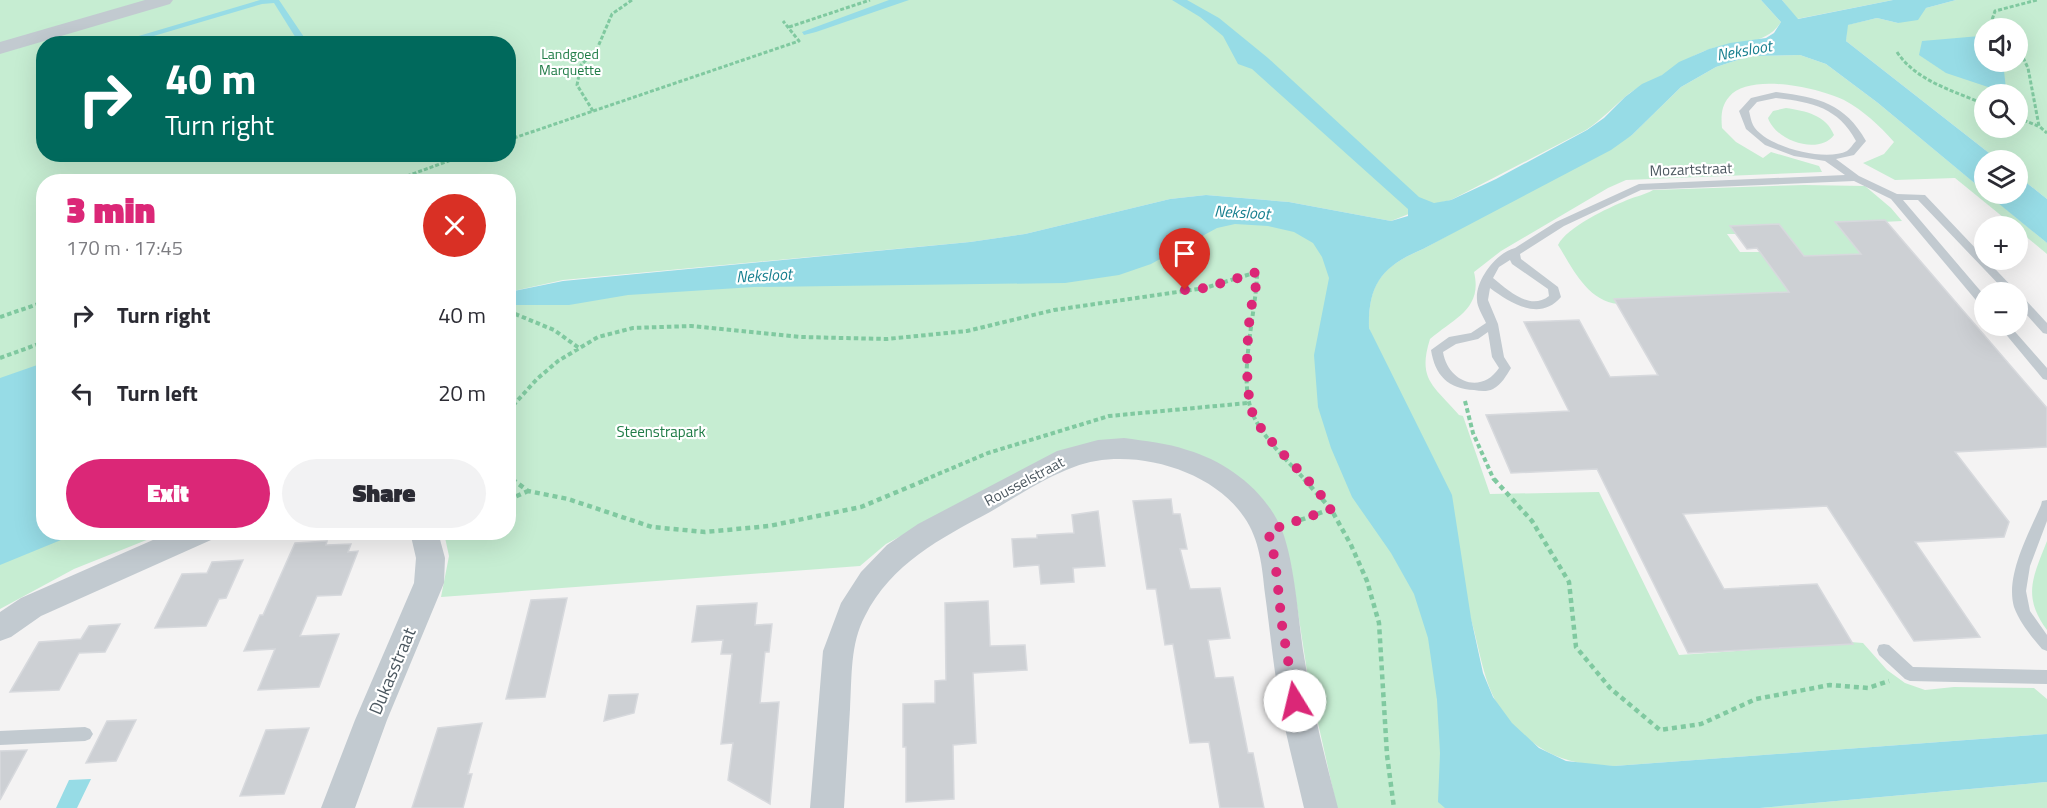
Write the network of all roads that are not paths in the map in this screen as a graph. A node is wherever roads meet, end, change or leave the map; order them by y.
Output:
1 (164, 0) edge
2 (41, 36) edge
3 (36, 37) edge
4 (0, 48) edge
5 (1828, 158) junction
6 (1855, 178) junction
7 (1895, 197) junction
8 (1514, 251) junction
9 (1487, 279) junction
10 (2002, 282) edge
11 (1974, 290) edge
12 (2028, 310) edge
13 (1492, 324) junction
14 (2047, 330) edge
15 (2013, 336) edge
16 (2047, 376) edge
17 (2047, 505) edge
18 (183, 540) edge
19 (427, 540) edge
20 (0, 628) edge
21 (2047, 645) edge
22 (1884, 650) dead end
23 (2047, 677) edge
24 (85, 734) dead end
25 (0, 738) edge
26 (338, 808) edge
27 (827, 808) edge
28 (1321, 808) edge

1 - 2 street
3 - 4 street
5 - 5 lane
5 - 6 lane
6 - 7 lane, Mozartstraat
6 - 8 lane, Mozartstraat
7 - 10 lane, Mozartstraat
7 - 11 lane, Mozartstraat
8 - 9 lane, Mozartstraat
8 - 9 lane
9 - 13 lane
12 - 14 lane
13 - 13 lane
15 - 16 lane
17 - 21 lane
18 - 20 street
19 - 26 street, Dukasstraat
22 - 23 lane
24 - 25 lane
27 - 28 street, Rousselstraat

